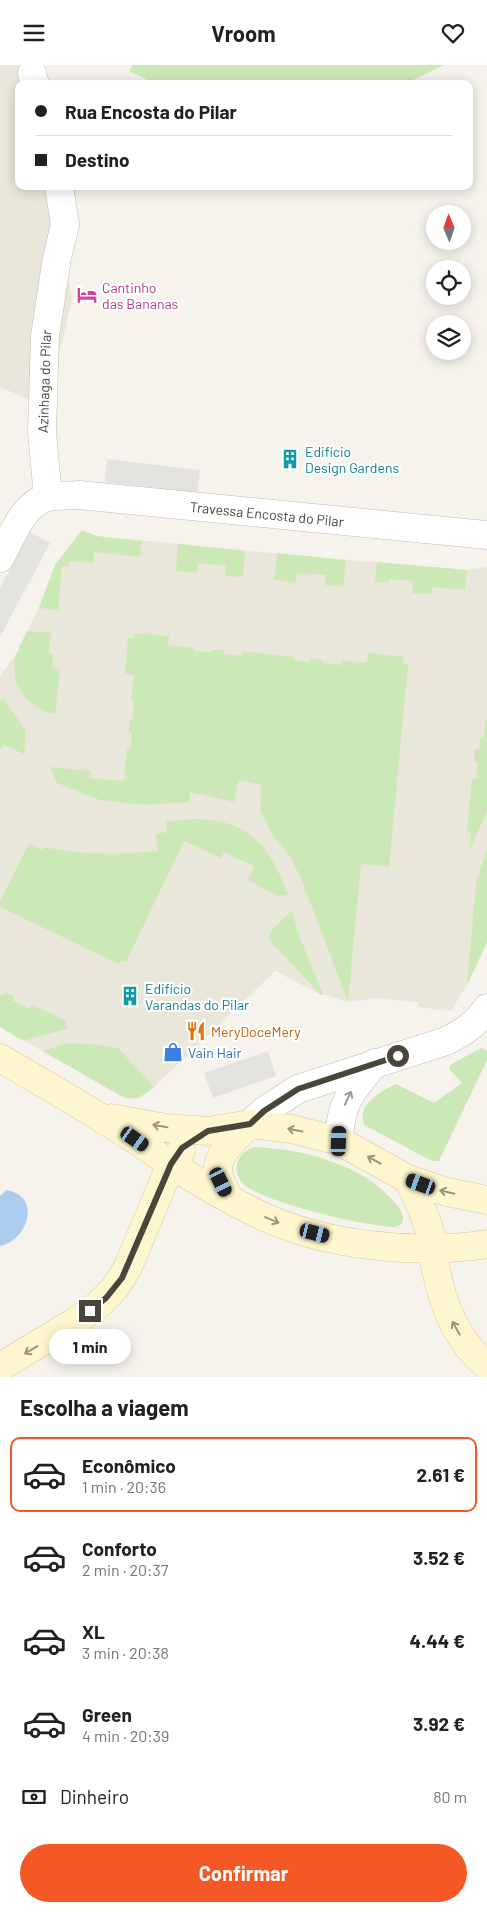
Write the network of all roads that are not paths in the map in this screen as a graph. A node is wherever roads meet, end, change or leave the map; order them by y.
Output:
1 (60, 190) edge
2 (48, 497) junction
3 (487, 535) edge
4 (0, 559) edge
5 (487, 1008) edge
6 (0, 1058) edge
7 (375, 1063) junction
8 (95, 1114) junction
9 (250, 1124) junction
10 (208, 1131) junction
11 (339, 1141) junction
12 (171, 1164) junction
13 (408, 1179) junction
14 (229, 1198) junction
15 (487, 1200) edge
16 (487, 1244) edge
17 (432, 1248) junction
18 (487, 1366) edge
19 (0, 1367) edge

1 - 2 street, Azinhaga do Pilar
2 - 3 street, Travessa Encosta do Pilar
2 - 4 street
5 - 7 street
6 - 8 street
7 - 9 street
11 -> 7 street
10 -> 8 street
8 - 12 street
9 - 10 street
11 -> 9 street
9 - 14 street
10 - 12 street
13 -> 11 street
12 - 14 street
12 -> 19 street
15 -> 13 street
13 - 17 street
14 -> 17 street
16 - 17 street
18 -> 17 street

